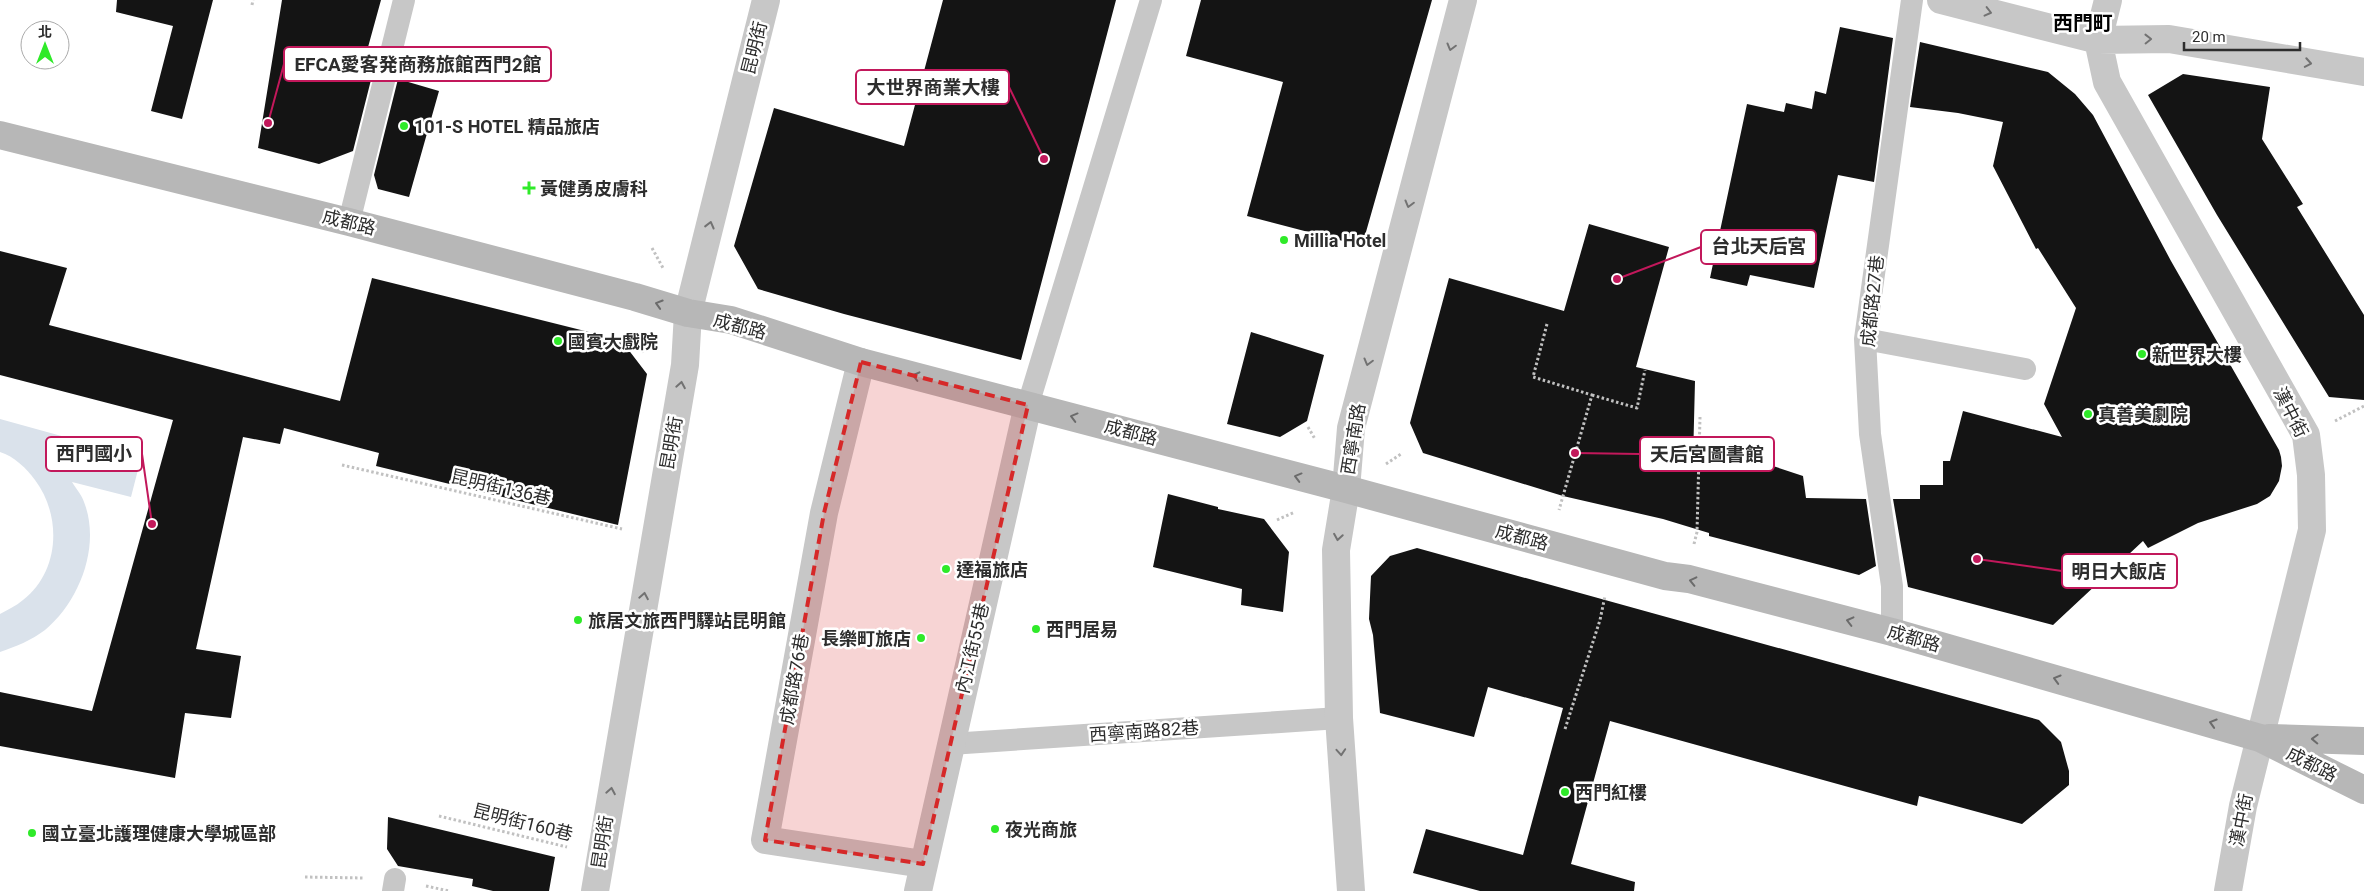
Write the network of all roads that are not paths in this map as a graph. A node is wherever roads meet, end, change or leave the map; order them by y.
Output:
1 (404, 0) edge
2 (766, 0) edge
3 (1151, 0) edge
4 (1463, 0) edge
5 (1912, 0) edge
6 (1941, 0) edge
7 (2108, 0) edge
8 (2098, 40) junction
9 (2364, 72) edge
10 (0, 135) edge
11 (349, 222) junction
12 (688, 313) junction
13 (1865, 339) junction
14 (861, 362) junction
15 (2025, 369) dead end
16 (1028, 405) junction
17 (1346, 489) junction
18 (1892, 632) junction
19 (1339, 718) junction
20 (2260, 738) junction
21 (2364, 741) edge
22 (950, 744) junction
23 (2364, 790) edge
24 (923, 864) junction
25 (595, 891) edge
26 (918, 891) edge
27 (1351, 891) edge
28 (2228, 891) edge

1 - 11 lane
12 -> 2 street, 昆明街
3 - 16 lane
4 -> 17 street, 西寧南路
5 - 13 lane, 成都路27巷
6 -> 8 street
7 - 8 street, 漢中街
8 -> 9 street
8 - 20 street, 漢中街
10 - 11 main road, 成都路
12 -> 11 main road, 成都路
12 - 14 main road, 成都路
25 -> 12 street, 昆明街
13 - 15 lane
13 - 18 lane, 成都路27巷
16 -> 14 main road, 成都路
14 - 24 street, 成都路76巷
17 -> 16 main road, 成都路
16 - 22 street, 內江街55巷
18 -> 17 main road, 成都路
17 -> 19 street, 西寧南路
20 -> 18 main road, 成都路
19 - 22 lane, 西寧南路82巷
19 -> 27 street, 西寧南路
21 -> 20 main road, 成都路
20 - 23 main road, 成都路
20 - 28 street, 漢中街
22 - 24 street, 內江街55巷
24 - 26 street, 內江街55巷

